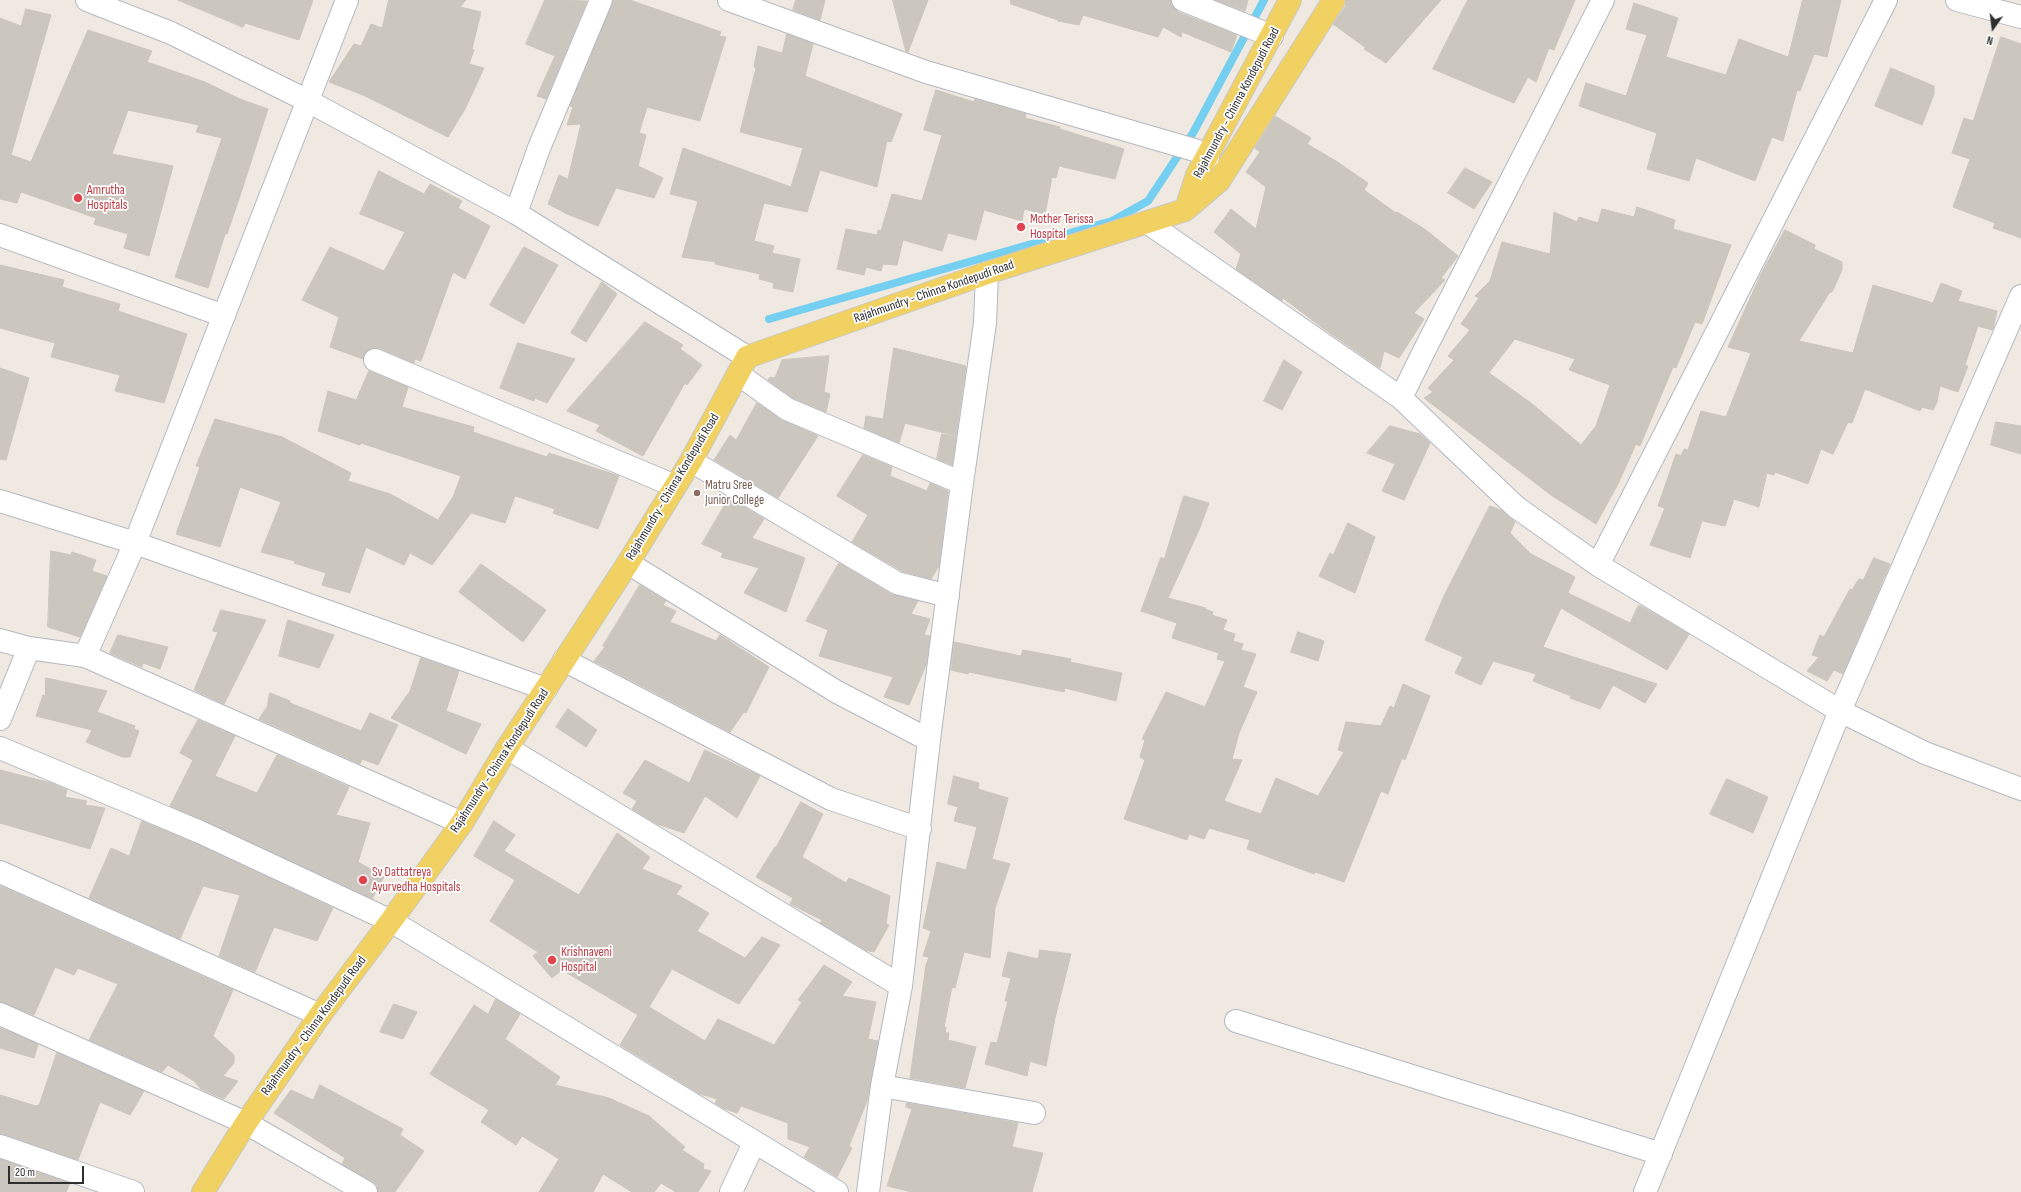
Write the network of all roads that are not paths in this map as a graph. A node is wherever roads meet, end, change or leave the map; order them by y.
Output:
1 (87, 0) edge
2 (346, 0) edge
3 (601, 0) edge
4 (729, 0) edge
5 (1183, 0) edge
6 (1290, 0) edge
7 (1334, 0) edge
8 (1603, 0) edge
9 (1886, 0) edge
10 (1957, 0) edge
11 (2021, 17) edge
12 (1272, 36) junction
13 (306, 100) junction
14 (1208, 157) junction
15 (1186, 210) junction
16 (516, 213) junction
17 (1148, 224) junction
18 (0, 235) edge
19 (987, 273) junction
20 (2021, 296) edge
21 (224, 316) junction
22 (375, 360) dead end
23 (742, 366) junction
24 (1401, 398) junction
25 (690, 461) junction
26 (962, 483) junction
27 (675, 486) junction
28 (0, 501) edge
29 (135, 543) junction
30 (628, 563) junction
31 (1598, 565) junction
32 (948, 596) junction
33 (0, 640) edge
34 (29, 648) junction
35 (85, 656) junction
36 (564, 660) junction
37 (546, 689) junction
38 (1840, 711) junction
39 (0, 719) edge
40 (929, 740) junction
41 (0, 748) edge
42 (507, 748) junction
43 (2021, 788) edge
44 (462, 823) junction
45 (920, 829) junction
46 (0, 872) edge
47 (391, 921) junction
48 (901, 986) junction
49 (0, 1014) edge
50 (320, 1015) junction
51 (1236, 1021) dead end
52 (882, 1086) junction
53 (1034, 1113) dead end
54 (246, 1123) junction
55 (754, 1143) junction
56 (0, 1146) edge
57 (1661, 1154) junction
58 (133, 1192) edge
59 (203, 1192) edge
60 (366, 1192) edge
61 (731, 1192) edge
62 (837, 1192) edge
63 (868, 1192) edge
64 (1645, 1192) edge

1 - 13 street
2 - 13 street
3 - 16 street
4 - 14 street
5 - 12 street
6 - 12 main road, Rajahmundry - Chinna Kondepudi Road
7 - 15 main road
8 - 24 street
9 - 31 street
10 - 11 street
12 - 14 main road, Rajahmundry - Chinna Kondepudi Road
13 - 16 street
13 - 21 street
14 - 15 main road, Rajahmundry - Chinna Kondepudi Road
15 - 17 main road, Rajahmundry - Chinna Kondepudi Road
16 - 23 street
17 - 19 main road, Rajahmundry - Chinna Kondepudi Road
17 - 24 street
18 - 21 street
19 - 23 main road, Rajahmundry - Chinna Kondepudi Road
19 - 26 street
20 - 38 street
21 - 29 street
22 - 27 street
23 - 25 main road, Rajahmundry - Chinna Kondepudi Road
23 - 26 street
24 - 31 street
25 - 27 main road, Rajahmundry - Chinna Kondepudi Road
25 - 32 street
26 - 32 street
27 - 30 main road, Rajahmundry - Chinna Kondepudi Road
28 - 29 street
29 - 35 street
29 - 37 street
30 - 36 main road, Rajahmundry - Chinna Kondepudi Road
30 - 40 street
31 - 38 street
32 - 40 street
33 - 34 street
34 - 35 street
34 - 39 street
35 - 44 street
36 - 37 main road, Rajahmundry - Chinna Kondepudi Road
36 - 45 street
37 - 42 main road, Rajahmundry - Chinna Kondepudi Road
38 - 43 street
38 - 57 street
40 - 45 street
41 - 47 street
42 - 44 main road, Rajahmundry - Chinna Kondepudi Road
42 - 48 street
44 - 47 main road, Rajahmundry - Chinna Kondepudi Road
45 - 48 street
46 - 50 street
47 - 50 main road, Rajahmundry - Chinna Kondepudi Road
47 - 55 street
48 - 52 street
49 - 54 street
50 - 54 main road, Rajahmundry - Chinna Kondepudi Road
51 - 57 street
52 - 53 street
52 - 63 street
54 - 59 main road, Rajahmundry - Chinna Kondepudi Road
54 - 60 street
55 - 61 street
55 - 62 street
56 - 58 street
57 - 64 street

